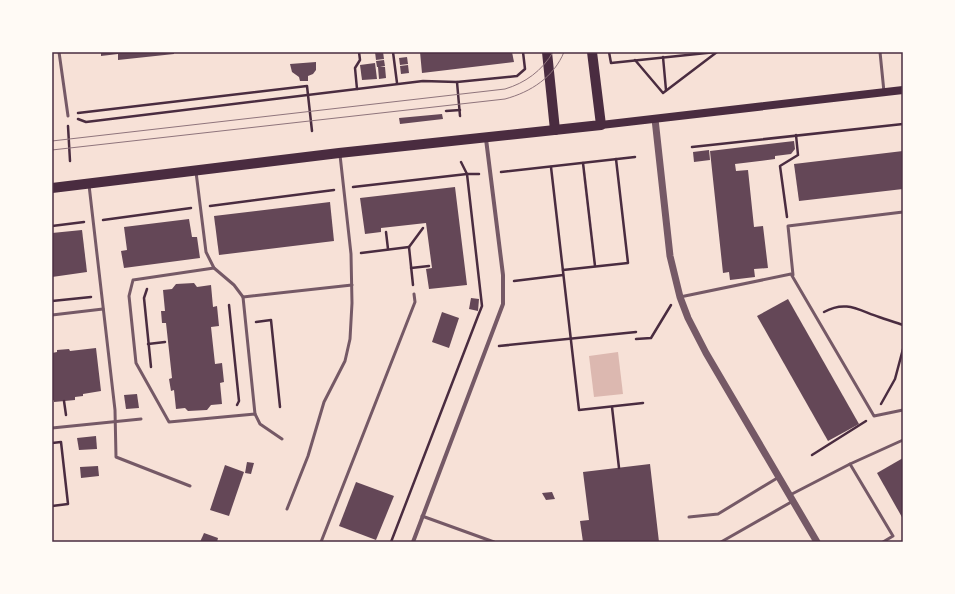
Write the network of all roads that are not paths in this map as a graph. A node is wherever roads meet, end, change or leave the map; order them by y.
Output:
1 (59, 52) edge
2 (547, 52) edge
3 (592, 52) edge
4 (880, 52) edge
5 (903, 90) edge
6 (884, 92) junction
7 (68, 116) road end
8 (655, 119) junction
9 (601, 125) junction
10 (555, 130) junction
11 (486, 136) junction
12 (339, 153) junction
13 (196, 170) junction
14 (88, 184) junction
15 (52, 188) edge
16 (903, 212) edge
17 (214, 268) junction
18 (793, 277) junction
19 (352, 285) junction
20 (414, 294) road end
21 (243, 297) junction
22 (680, 297) junction
23 (103, 309) junction
24 (52, 314) edge
25 (903, 410) edge
26 (255, 414) junction
27 (141, 419) dead end
28 (116, 422) junction
29 (52, 428) edge
30 (282, 439) dead end
31 (903, 440) edge
32 (850, 464) junction
33 (779, 477) junction
34 (190, 486) dead end
35 (792, 498) junction
36 (287, 509) dead end
37 (422, 516) junction
38 (689, 517) dead end
39 (321, 542) edge
40 (413, 542) edge
41 (494, 542) edge
42 (721, 542) edge
43 (817, 542) edge
44 (883, 542) edge

1 - 7 lane
2 - 10 main road
3 - 9 main road
4 - 6 lane
5 - 6 main road
6 - 8 main road
8 - 9 main road
8 - 22 street
9 - 10 main road
10 - 11 main road
11 - 12 main road
11 - 37 street
12 - 13 main road
12 - 19 lane
13 - 14 main road
13 - 17 lane
14 - 15 main road
14 - 23 lane
16 - 18 lane
17 - 21 lane
17 - 26 lane
18 - 22 lane
18 - 25 lane
19 - 21 lane
19 - 36 lane
20 - 39 lane
21 - 26 lane
22 - 33 street
23 - 24 lane
23 - 28 lane
26 - 30 lane
27 - 28 lane
28 - 29 lane
28 - 34 lane
31 - 32 lane
32 - 35 lane
32 - 44 lane
33 - 35 street
33 - 38 lane
35 - 42 lane
35 - 43 street
37 - 40 street
37 - 41 lane

